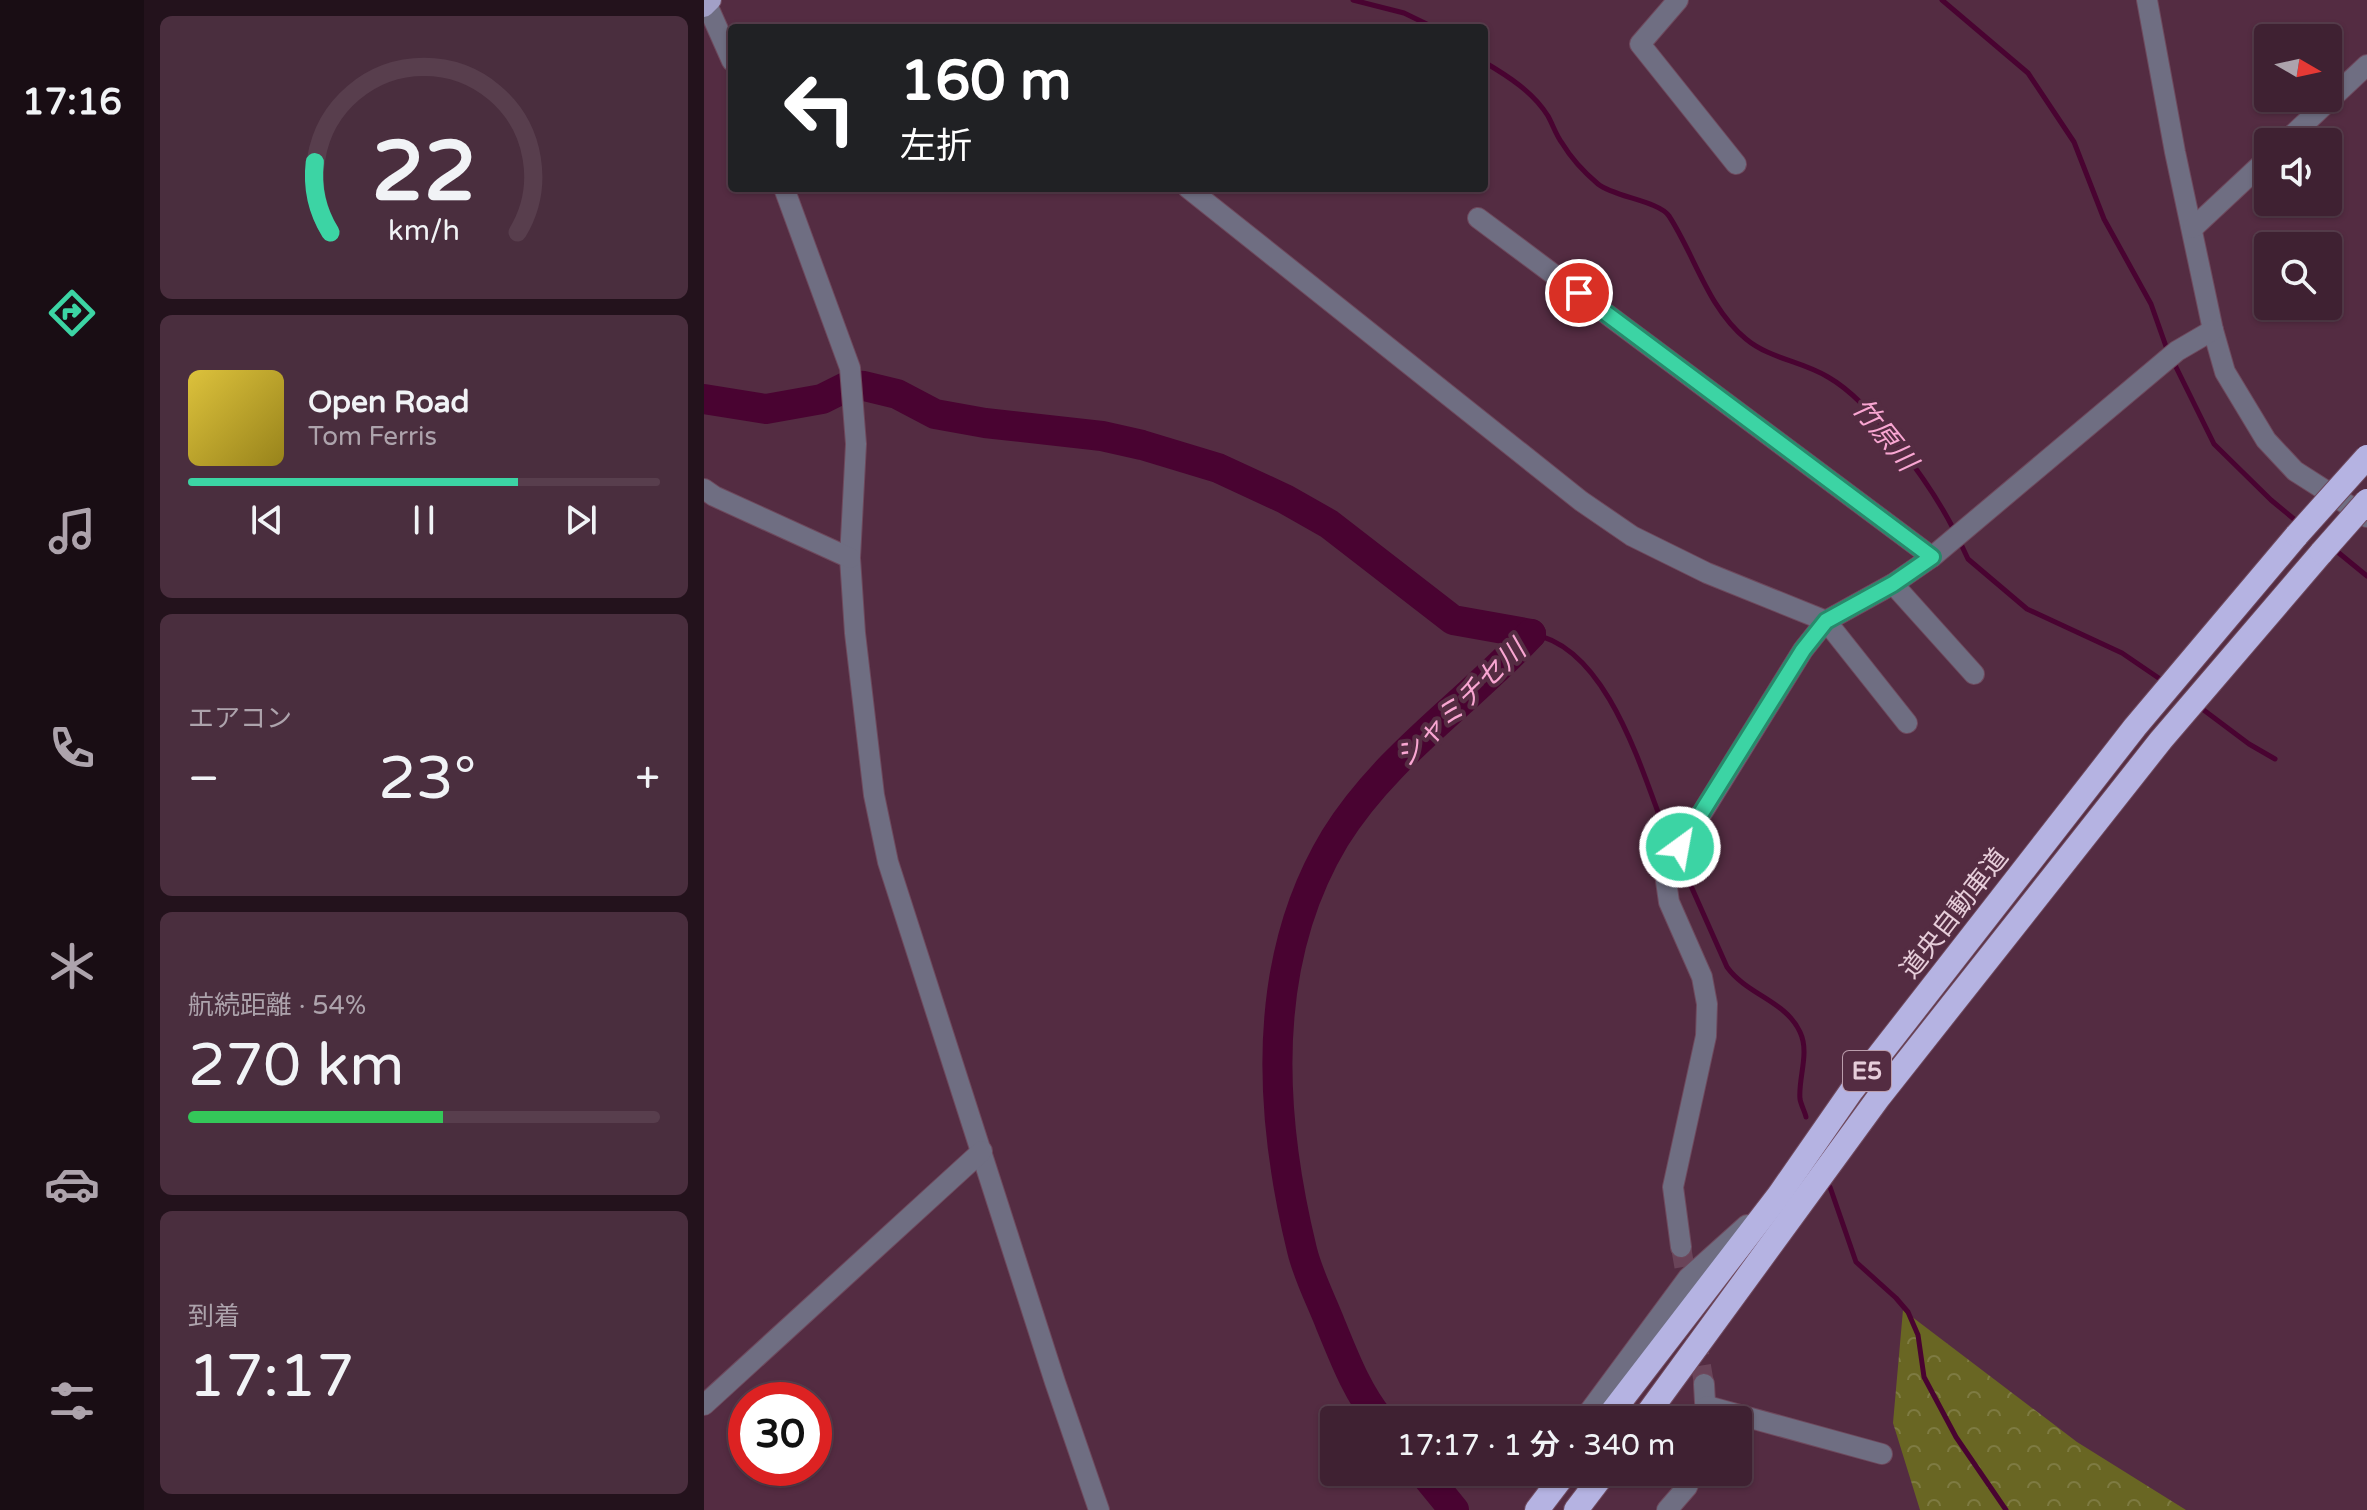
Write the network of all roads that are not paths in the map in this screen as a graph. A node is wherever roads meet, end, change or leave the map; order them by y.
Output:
1 (1678, 0) edge
2 (2147, 0) edge
3 (707, 3) edge
4 (728, 52) edge
5 (2367, 65) edge
6 (2300, 128) edge
7 (1736, 164) dead end
8 (2254, 171) edge
9 (785, 192) edge
10 (1193, 192) edge
11 (1478, 218) dead end
12 (2193, 228) junction
13 (2213, 330) junction
14 (2367, 457) edge
15 (704, 489) edge
16 (2367, 501) edge
17 (2367, 517) edge
18 (1932, 557) junction
19 (850, 558) junction
20 (1893, 584) junction
21 (1826, 621) junction
22 (1974, 674) dead end
23 (1907, 723) dead end
24 (982, 1151) junction
25 (1779, 1195) junction
26 (1681, 1247) tunnel mouth
27 (1704, 1384) tunnel mouth
28 (704, 1405) edge
29 (1593, 1406) edge
30 (1617, 1406) edge
31 (1653, 1406) edge
32 (1706, 1406) edge
33 (1752, 1424) edge
34 (1882, 1454) dead end
35 (1545, 1486) edge
36 (1554, 1486) edge
37 (1595, 1486) edge
38 (1687, 1486) edge
39 (1580, 1506) edge
40 (1099, 1510) edge
41 (1534, 1510) edge
42 (1667, 1510) edge

1 - 7 street
2 - 12 street
3 - 4 street
5 - 6 street
8 - 12 street
9 - 19 street
10 - 21 street
11 - 18 street
12 - 13 street
13 - 17 street
13 - 18 street
14 - 25 highway, 道央自動車道 / E5, bridge
15 - 19 street
16 - 31 highway, E5, bridge
18 - 20 street
19 - 24 street
20 - 21 street
20 - 22 street
21 - 23 street
21 - 26 street
24 - 28 street
24 - 40 street
25 - 29 street
25 - 30 highway, 道央自動車道 / E5
27 - 32 street
33 - 34 street
35 - 41 street
36 - 41 highway
37 - 39 highway
38 - 42 street

